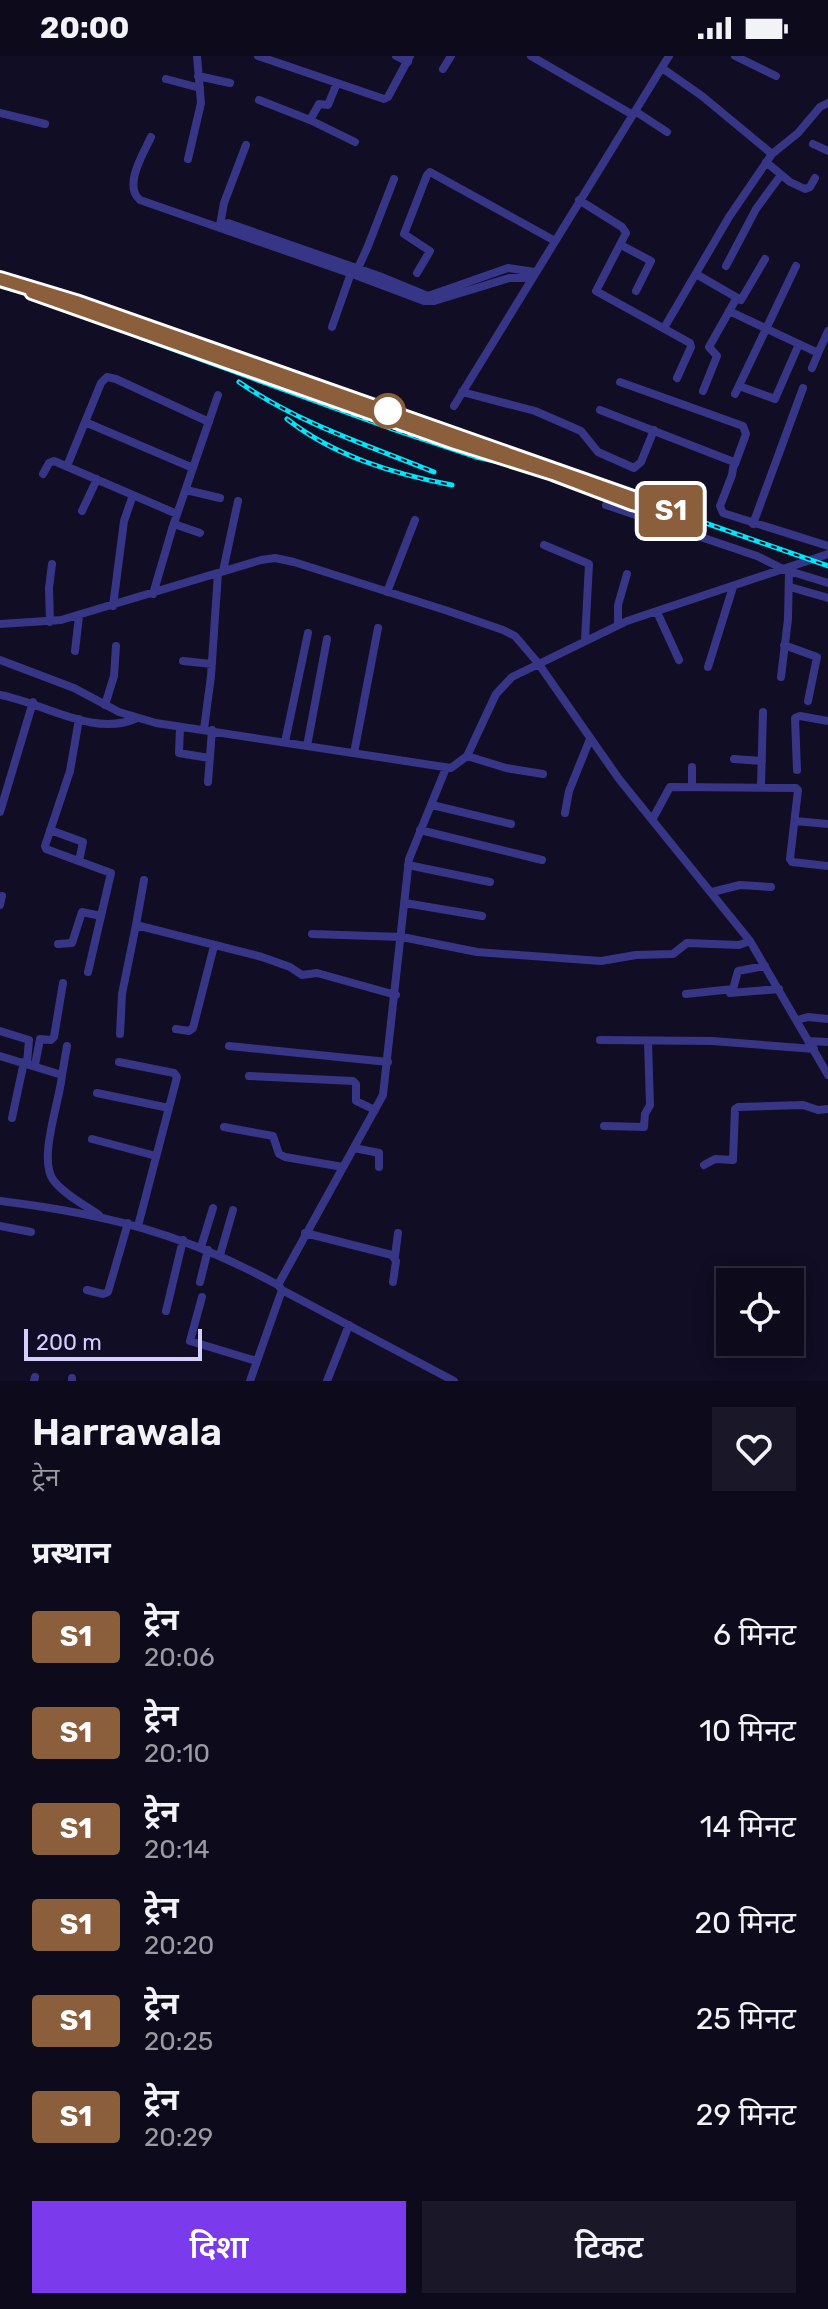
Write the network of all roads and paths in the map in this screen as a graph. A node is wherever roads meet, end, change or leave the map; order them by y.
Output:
1 (197, 56) edge
2 (258, 56) edge
3 (396, 56) edge
4 (451, 56) edge
5 (531, 56) edge
6 (669, 56) edge
7 (735, 56) edge
8 (409, 59) edge
9 (662, 68) junction
10 (443, 69) dead end
11 (198, 76) junction
12 (776, 76) dead end
13 (166, 79) dead end
14 (230, 83) dead end
15 (337, 83) junction
16 (200, 88) junction
17 (259, 100) dead end
18 (828, 103) edge
19 (0, 113) edge
20 (634, 113) junction
21 (310, 120) junction
22 (45, 124) dead end
23 (667, 132) dead end
24 (151, 137) dead end
25 (355, 142) dead end
26 (813, 144) dead end
27 (246, 145) dead end
28 (828, 151) edge
29 (769, 158) junction
30 (188, 159) dead end
31 (781, 175) junction
32 (815, 178) dead end
33 (394, 179) dead end
34 (579, 200) junction
35 (218, 225) junction
36 (555, 241) junction
37 (621, 245) junction
38 (765, 259) dead end
39 (726, 266) dead end
40 (796, 266) dead end
41 (354, 271) junction
42 (417, 273) dead end
43 (696, 274) junction
44 (534, 275) junction
45 (636, 291) dead end
46 (736, 299) junction
47 (729, 311) junction
48 (332, 327) dead end
49 (664, 328) junction
50 (765, 329) junction
51 (828, 331) edge
52 (799, 344) junction
53 (819, 351) junction
54 (812, 368) dead end
55 (677, 378) dead end
56 (620, 382) dead end
57 (803, 388) dead end
58 (703, 391) dead end
59 (462, 392) junction
60 (218, 395) dead end
61 (454, 406) dead end
62 (600, 410) dead end
63 (85, 422) junction
64 (209, 422) junction
65 (654, 430) junction
66 (735, 464) junction
67 (67, 466) junction
68 (193, 468) junction
69 (43, 474) dead end
70 (97, 479) junction
71 (186, 490) junction
72 (133, 495) junction
73 (220, 498) dead end
74 (238, 501) dead end
75 (606, 505) dead end
76 (82, 511) dead end
77 (177, 514) junction
78 (415, 520) dead end
79 (174, 524) junction
80 (753, 524) junction
81 (200, 533) dead end
82 (544, 545) dead end
83 (828, 546) edge
84 (828, 554) edge
85 (52, 564) dead end
86 (786, 570) junction
87 (220, 572) junction
88 (627, 574) dead end
89 (828, 583) edge
90 (733, 587) junction
91 (790, 587) junction
92 (387, 592) junction
93 (153, 594) junction
94 (828, 598) edge
95 (113, 606) junction
96 (657, 612) junction
97 (79, 616) junction
98 (50, 622) junction
99 (0, 624) edge
100 (618, 625) junction
101 (378, 628) dead end
102 (308, 633) dead end
103 (327, 639) dead end
104 (585, 640) junction
105 (784, 645) junction
106 (116, 646) dead end
107 (75, 651) dead end
108 (0, 660) edge
109 (679, 660) dead end
110 (183, 661) dead end
111 (538, 663) junction
112 (212, 664) junction
113 (708, 667) dead end
114 (781, 677) dead end
115 (0, 695) edge
116 (808, 701) dead end
117 (33, 702) junction
118 (105, 705) junction
119 (763, 712) dead end
120 (138, 718) junction
121 (79, 719) junction
122 (828, 721) edge
123 (180, 727) junction
124 (208, 730) junction
125 (590, 739) junction
126 (285, 742) junction
127 (307, 746) junction
128 (354, 753) junction
129 (467, 756) junction
130 (209, 758) junction
131 (734, 759) dead end
132 (762, 761) junction
133 (692, 767) dead end
134 (446, 768) junction
135 (797, 770) dead end
136 (0, 773) edge
137 (543, 774) dead end
138 (11, 775) junction
139 (208, 782) dead end
140 (761, 786) junction
141 (692, 787) junction
142 (432, 805) junction
143 (1, 808) edge
144 (565, 813) dead end
145 (652, 820) junction
146 (795, 821) junction
147 (511, 824) dead end
148 (828, 824) edge
149 (50, 830) junction
150 (420, 830) junction
151 (542, 860) dead end
152 (79, 861) junction
153 (408, 865) junction
154 (828, 866) edge
155 (144, 880) dead end
156 (490, 882) dead end
157 (771, 887) dead end
158 (712, 892) junction
159 (405, 903) junction
160 (101, 916) junction
161 (482, 916) dead end
162 (136, 925) junction
163 (312, 934) dead end
164 (402, 937) junction
165 (750, 941) junction
166 (58, 944) dead end
167 (214, 946) junction
168 (765, 966) junction
169 (88, 972) dead end
170 (63, 983) dead end
171 (779, 989) junction
172 (730, 993) dead end
173 (686, 994) dead end
174 (396, 995) junction
175 (828, 1019) edge
176 (797, 1020) junction
177 (176, 1029) dead end
178 (0, 1031) edge
179 (120, 1034) dead end
180 (600, 1040) dead end
181 (648, 1042) junction
182 (828, 1042) edge
183 (811, 1045) junction
184 (67, 1046) dead end
185 (229, 1046) dead end
186 (0, 1056) edge
187 (119, 1062) dead end
188 (388, 1062) junction
189 (29, 1064) junction
190 (62, 1075) junction
191 (828, 1075) edge
192 (249, 1076) dead end
193 (97, 1093) dead end
194 (169, 1108) junction
195 (828, 1109) edge
196 (375, 1110) junction
197 (12, 1118) dead end
198 (604, 1126) dead end
199 (224, 1127) dead end
200 (92, 1139) dead end
201 (354, 1148) junction
202 (156, 1156) junction
203 (704, 1165) dead end
204 (343, 1167) junction
205 (379, 1167) dead end
206 (0, 1201) edge
207 (213, 1208) dead end
208 (233, 1210) dead end
209 (102, 1217) junction
210 (128, 1223) junction
211 (0, 1226) edge
212 (138, 1226) junction
213 (31, 1232) dead end
214 (305, 1233) junction
215 (398, 1233) dead end
216 (183, 1240) junction
217 (205, 1249) junction
218 (220, 1255) junction
219 (395, 1256) junction
220 (200, 1282) dead end
221 (393, 1282) dead end
222 (280, 1288) junction
223 (87, 1290) dead end
224 (202, 1297) dead end
225 (166, 1311) dead end
226 (349, 1325) junction
227 (256, 1361) junction
228 (435, 1376) edge
229 (250, 1379) edge
230 (261, 1381) edge
231 (327, 1381) edge
232 (454, 1381) edge

1 - 11 street
2 - 15 street
3 - 8 street
4 - 10 street
5 - 20 street
6 - 9 street
7 - 12 street
8 - 15 street
9 - 20 street
9 - 29 street
11 - 14 street
11 - 16 street
13 - 16 street
15 - 21 street
16 - 30 street
17 - 21 street
18 - 29 street
19 - 22 street
20 - 23 street
20 - 34 street
21 - 25 street
24 - 35 street
26 - 28 street
27 - 35 street
29 - 31 street
29 - 43 street
31 - 32 street
31 - 39 street
33 - 41 street
34 - 36 street
34 - 37 street
35 - 41 street
36 - 42 street
36 - 44 street
37 - 45 street
37 - 49 street
38 - 46 street
40 - 50 street
41 - 44 street
41 - 48 street
43 - 46 street
43 - 49 street
44 - 59 street
46 - 47 street
47 - 50 street
47 - 58 street
49 - 55 street
50 - 52 street
50 - 52 street
51 - 53 street
52 - 53 street
53 - 54 street
56 - 66 street
57 - 80 street
59 - 61 street
59 - 65 street
60 - 64 street
62 - 65 street
63 - 64 street
63 - 67 street
63 - 68 street
64 - 68 street
65 - 66 street
66 - 80 street
67 - 69 street
67 - 70 street
68 - 71 street
70 - 72 street
70 - 76 street
71 - 73 street
71 - 77 street
72 - 77 street
72 - 95 street
74 - 87 street
75 - 86 street
77 - 79 street
78 - 92 street
79 - 81 street
79 - 93 street
80 - 83 street
82 - 104 street
84 - 86 street
85 - 98 street
86 - 89 street
86 - 90 street
86 - 91 street
87 - 92 street
87 - 93 street
87 - 112 street
88 - 100 street
90 - 96 street
90 - 113 street
91 - 94 street
91 - 105 street
92 - 111 street
93 - 95 street
95 - 97 street
96 - 100 street
96 - 109 street
97 - 98 street
97 - 107 street
98 - 99 street
100 - 104 street
101 - 128 street
102 - 126 street
103 - 127 street
104 - 111 street
105 - 114 street
105 - 116 street
106 - 118 street
108 - 118 street
110 - 112 street
111 - 125 street
111 - 129 street
112 - 124 street
115 - 117 street
117 - 121 street
117 - 138 street
118 - 120 street
119 - 132 street
120 - 121 street
120 - 123 street
121 - 149 street
122 - 135 street
123 - 124 street
123 - 130 street
124 - 126 street
124 - 130 street
125 - 144 street
125 - 145 street
126 - 127 street
127 - 128 street
128 - 134 street
129 - 134 street
129 - 137 street
130 - 139 street
131 - 132 street
132 - 140 street
133 - 141 street
134 - 142 street
136 - 138 street
138 - 143 street
140 - 141 street
140 - 146 street
141 - 145 street
142 - 147 street
142 - 150 street
145 - 158 street
146 - 148 street
146 - 154 street
149 - 152 street
149 - 152 street
150 - 151 street
150 - 153 street
152 - 160 street
153 - 156 street
153 - 159 street
155 - 162 street
157 - 158 street
158 - 165 street
159 - 161 street
159 - 164 street
160 - 166 street
160 - 169 street
162 - 167 street
162 - 179 street
163 - 164 street
164 - 165 street
164 - 174 street
165 - 168 street
167 - 174 street
167 - 177 street
168 - 171 street
168 - 173 street
170 - 189 street
171 - 172 street
171 - 176 street
174 - 188 street
175 - 176 street
176 - 183 street
178 - 189 street
180 - 181 street
181 - 183 street
181 - 198 street
182 - 183 street
183 - 191 street
184 - 190 street
185 - 188 street
186 - 189 street
187 - 194 street
188 - 196 street
189 - 190 street
189 - 197 street
190 - 209 street
192 - 196 street
193 - 194 street
194 - 202 street
195 - 203 street
196 - 201 street
199 - 204 street
200 - 202 street
201 - 204 street
201 - 205 street
202 - 212 street
204 - 214 street
206 - 209 street
207 - 217 street
208 - 218 street
209 - 210 street
210 - 212 street
210 - 223 street
211 - 213 street
212 - 216 street
214 - 219 street
214 - 222 street
215 - 219 street
216 - 217 street
216 - 225 street
217 - 218 street
217 - 220 street
218 - 222 street
219 - 221 street
222 - 226 street
222 - 227 street
224 - 227 street
226 - 228 street
226 - 231 street
227 - 229 street
228 - 232 street
229 - 230 street

